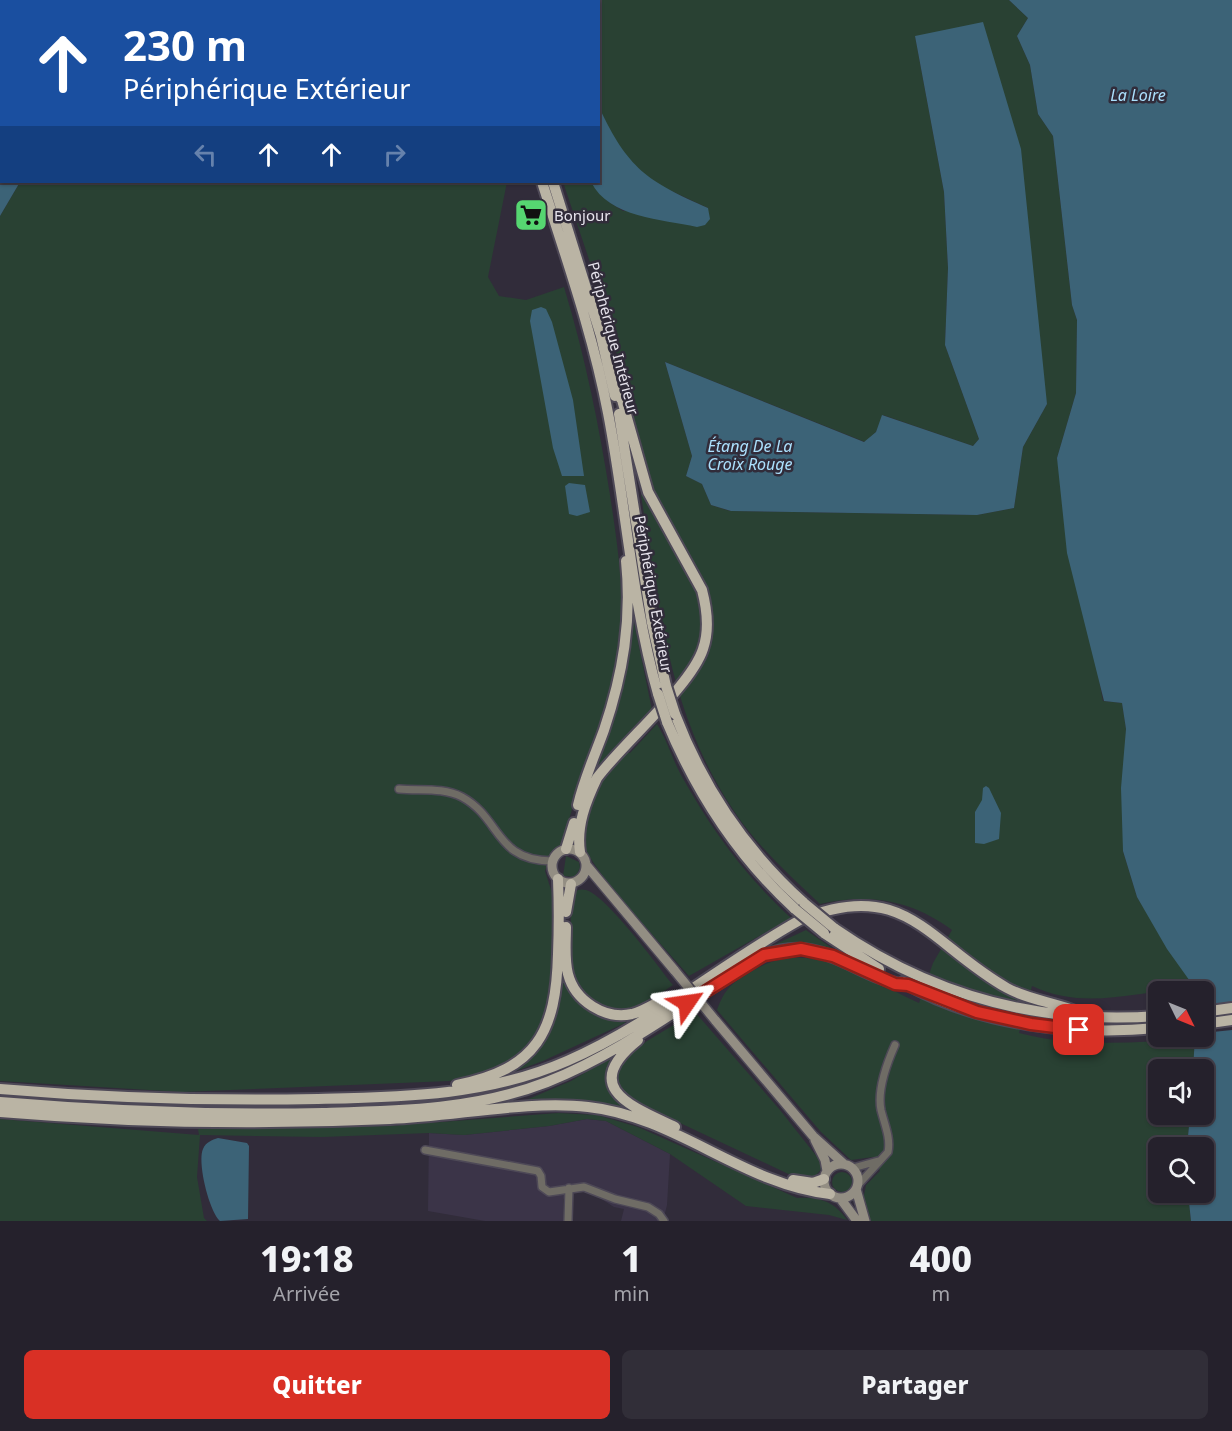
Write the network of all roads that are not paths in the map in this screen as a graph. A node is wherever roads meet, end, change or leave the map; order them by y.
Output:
1 (542, 183) edge
2 (553, 183) edge
3 (614, 389) junction
4 (625, 514) junction
5 (671, 718) junction
6 (399, 789) dead end
7 (566, 849) junction
8 (580, 852) junction
9 (552, 861) junction
10 (586, 866) junction
11 (558, 879) junction
12 (577, 881) junction
13 (610, 896) junction
14 (893, 975) junction
15 (707, 978) junction
16 (705, 992) junction
17 (1232, 1008) edge
18 (1214, 1010) edge
19 (1148, 1016) edge
20 (1088, 1018) junction
21 (1232, 1020) edge
22 (1214, 1022) edge
23 (1148, 1028) edge
24 (895, 1045) dead end
25 (0, 1089) edge
26 (419, 1094) junction
27 (0, 1102) edge
28 (0, 1112) edge
29 (813, 1136) junction
30 (425, 1150) dead end
31 (880, 1160) junction
32 (848, 1166) junction
33 (825, 1175) junction
34 (857, 1187) junction
35 (569, 1188) junction
36 (835, 1196) junction
37 (568, 1221) edge
38 (664, 1221) edge
39 (857, 1221) edge
40 (865, 1221) edge

1 - 4 highway, Périphérique Extérieur
2 - 3 highway, Périphérique Intérieur
3 - 5 highway, Périphérique Intérieur, bridge
3 - 8 highway
4 - 5 highway, Périphérique Extérieur, bridge
4 - 7 highway
5 - 14 highway, Périphérique Extérieur, bridge
6 - 9 street
7 - 8 main road
7 - 9 main road
8 - 10 main road
9 - 11 main road
10 - 12 main road
10 - 13 main road
11 - 12 main road
11 - 26 highway
12 - 13 main road
12 - 15 highway
13 - 29 main road, bridge
14 - 16 highway
14 - 20 highway
14 - 23 highway, Périphérique Extérieur
15 - 20 highway
15 - 26 highway
16 - 27 highway
16 - 33 highway
17 - 18 highway
19 - 20 highway
21 - 22 highway
24 - 31 street
25 - 26 highway
28 - 36 highway
29 - 32 main road
29 - 33 main road
30 - 35 street
31 - 32 street
31 - 34 street
32 - 33 main road
32 - 34 main road
33 - 36 main road
34 - 36 main road
34 - 40 main road
35 - 37 street
35 - 38 street
36 - 39 main road

